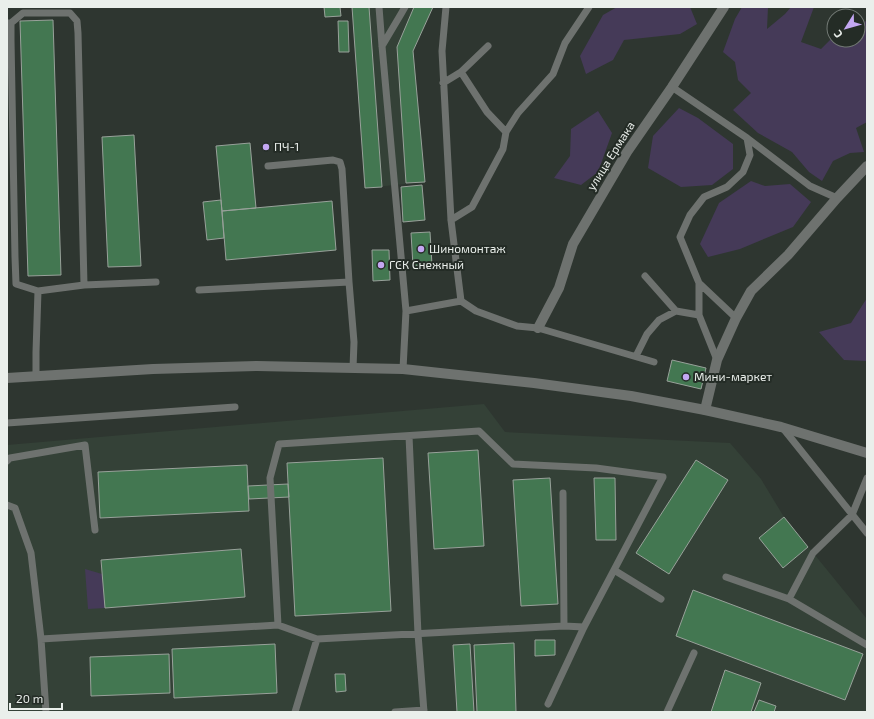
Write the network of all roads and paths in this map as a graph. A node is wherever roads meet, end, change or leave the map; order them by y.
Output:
1 (379, 7) edge
2 (404, 7) edge
3 (446, 7) edge
4 (589, 7) edge
5 (724, 7) edge
6 (9, 23) edge
7 (382, 46) junction
8 (488, 46) dead end
9 (462, 72) junction
10 (443, 83) junction
11 (672, 87) junction
12 (506, 132) junction
13 (747, 138) junction
14 (268, 166) dead end
15 (867, 166) edge
16 (837, 198) junction
17 (451, 220) junction
18 (11, 258) edge
19 (645, 276) dead end
20 (156, 282) dead end
21 (349, 282) junction
22 (699, 283) junction
23 (84, 285) junction
24 (199, 290) dead end
25 (38, 291) junction
26 (461, 302) junction
27 (406, 311) junction
28 (676, 311) junction
29 (699, 315) junction
30 (736, 318) junction
31 (538, 328) junction
32 (636, 356) junction
33 (717, 360) junction
34 (654, 362) dead end
35 (353, 368) junction
36 (403, 369) junction
37 (36, 376) junction
38 (7, 378) edge
39 (234, 407) dead end
40 (704, 410) junction
41 (7, 423) edge
42 (782, 427) junction
43 (408, 436) junction
44 (867, 453) edge
45 (7, 461) edge
46 (867, 478) edge
47 (562, 493) dead end
48 (7, 505) edge
49 (852, 515) junction
50 (95, 530) dead end
51 (867, 533) edge
52 (614, 570) junction
53 (726, 577) dead end
54 (661, 599) dead end
55 (789, 599) junction
56 (278, 625) junction
57 (564, 626) junction
58 (584, 627) junction
59 (418, 634) junction
60 (41, 639) junction
61 (317, 639) junction
62 (867, 645) edge
63 (694, 653) dead end
64 (548, 704) dead end
65 (424, 711) edge
66 (46, 712) edge
67 (295, 712) edge
68 (395, 712) edge
69 (667, 712) edge

1 - 7 lane
2 - 7 lane
3 - 10 lane
4 - 12 lane
5 - 11 street, улица Ермака
6 - 18 lane
6 - 23 lane
7 - 27 lane
8 - 9 lane
9 - 10 lane
9 - 12 lane
10 - 17 lane
11 - 13 lane
11 - 31 street, улица Ермака
12 - 17 lane
13 - 16 lane
13 - 22 lane
14 - 21 lane
15 - 16 street
16 - 30 street
17 - 26 lane
18 - 25 lane
19 - 28 lane
20 - 23 lane
21 - 24 lane
21 - 35 lane
22 - 29 lane
22 - 30 lane
23 - 25 lane
25 - 37 lane
26 - 27 lane
26 - 31 lane
27 - 36 lane
28 - 29 lane
28 - 32 lane
29 - 33 lane
30 - 33 street
31 - 32 lane
32 - 34 lane
33 - 40 street
35 - 36 street
35 - 37 street
36 - 40 street
37 - 38 street
39 - 41 lane
40 - 42 street
42 - 44 street
42 - 49 lane
43 - 52 lane
43 - 56 lane
43 - 59 lane
45 - 50 lane
46 - 49 lane
47 - 57 lane
48 - 60 lane
49 - 51 lane
49 - 55 lane
52 - 54 lane
52 - 58 lane
53 - 55 lane
55 - 62 lane
56 - 60 lane
56 - 61 lane
57 - 58 lane
57 - 59 lane
58 - 64 lane
59 - 61 lane
59 - 65 lane
60 - 66 lane
61 - 67 lane
63 - 69 lane
65 - 68 lane

